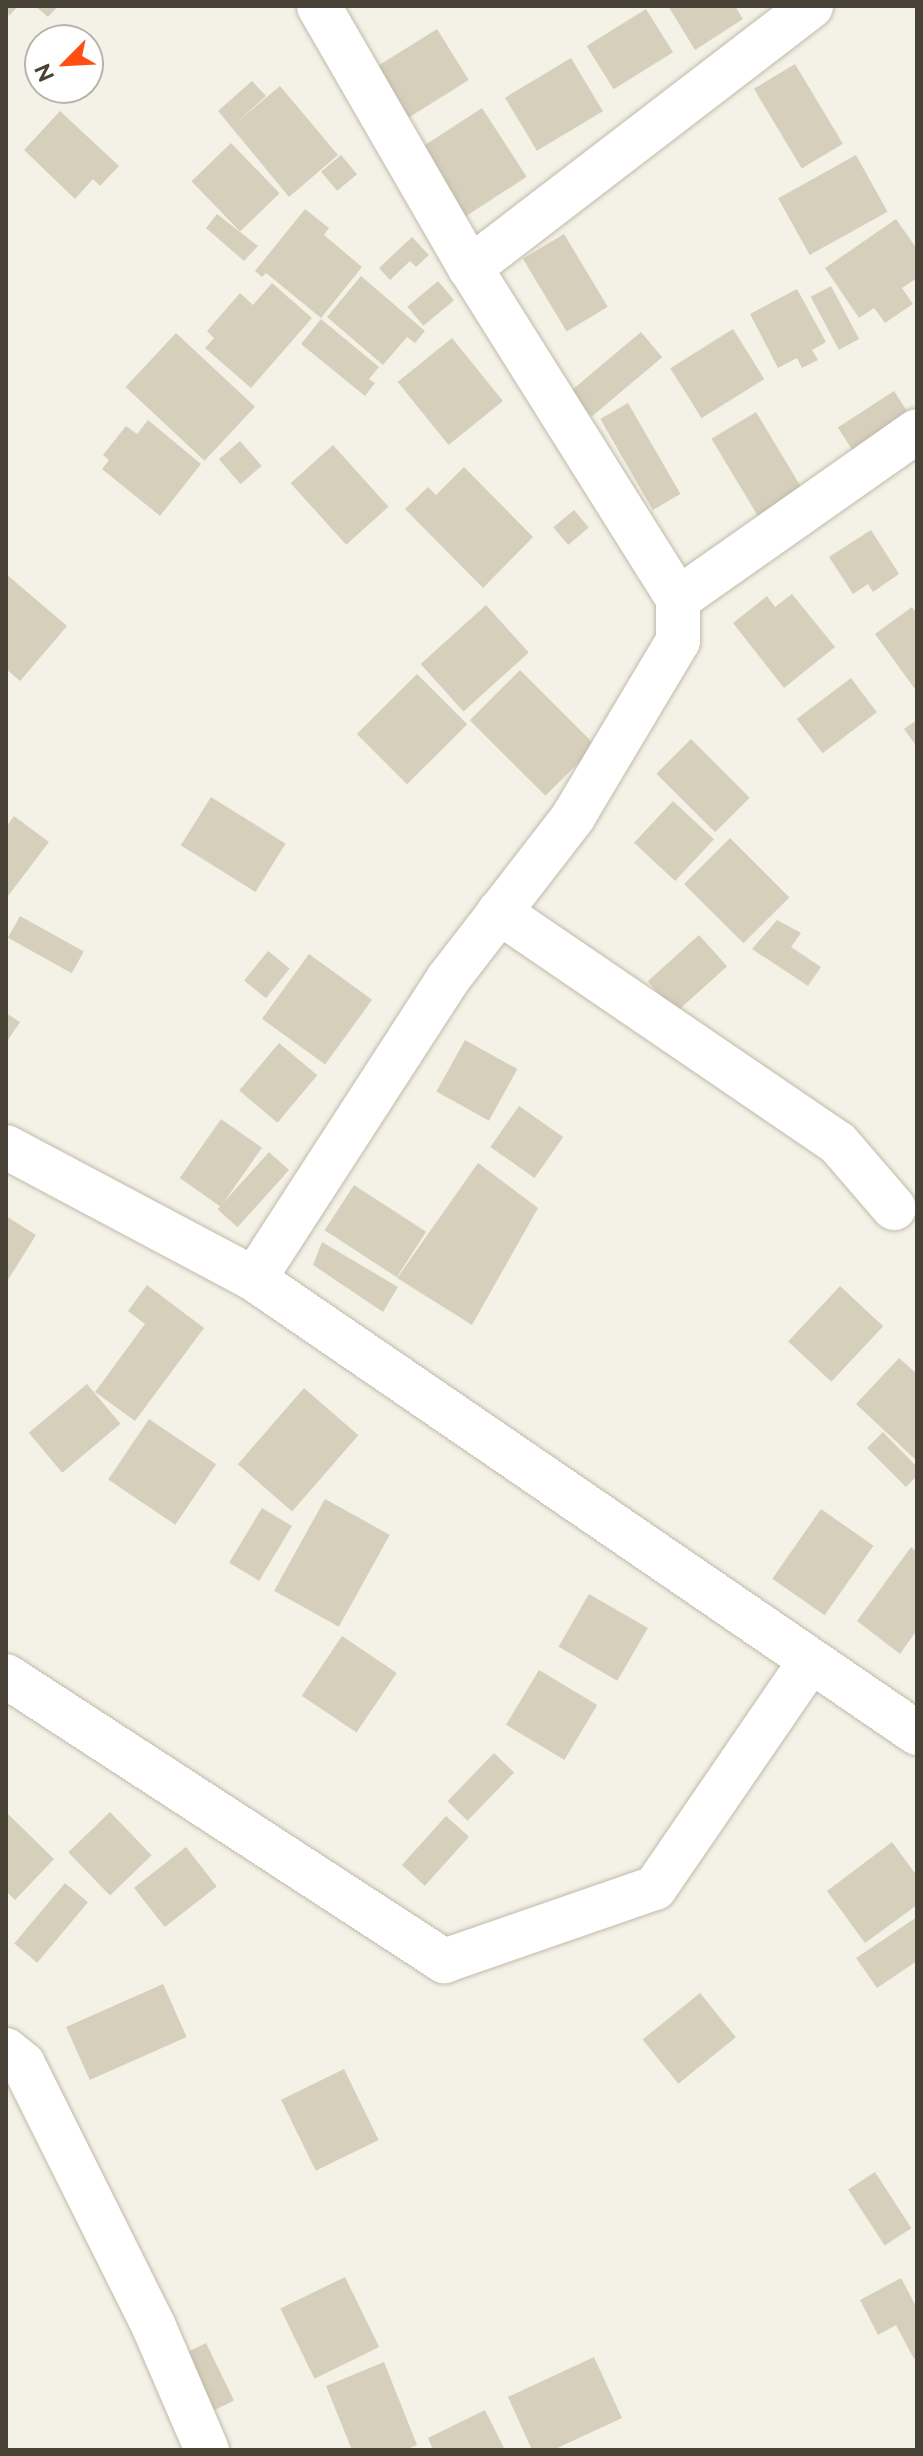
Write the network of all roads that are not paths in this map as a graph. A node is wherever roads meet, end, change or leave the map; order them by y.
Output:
1 (319, 6) edge
2 (811, 6) edge
3 (470, 268) junction
4 (910, 439) edge
5 (678, 599) junction
6 (499, 912) junction
7 (6, 1147) edge
8 (894, 1208) dead end
9 (254, 1279) junction
10 (810, 1662) junction
11 (6, 1676) edge
12 (917, 1733) edge
13 (6, 2050) edge
14 (207, 2450) edge

1 - 3 street
2 - 3 street
3 - 5 street
4 - 5 street
5 - 6 street
6 - 8 street
6 - 9 street
7 - 9 street
9 - 10 street
10 - 11 street
10 - 12 street
13 - 14 street

